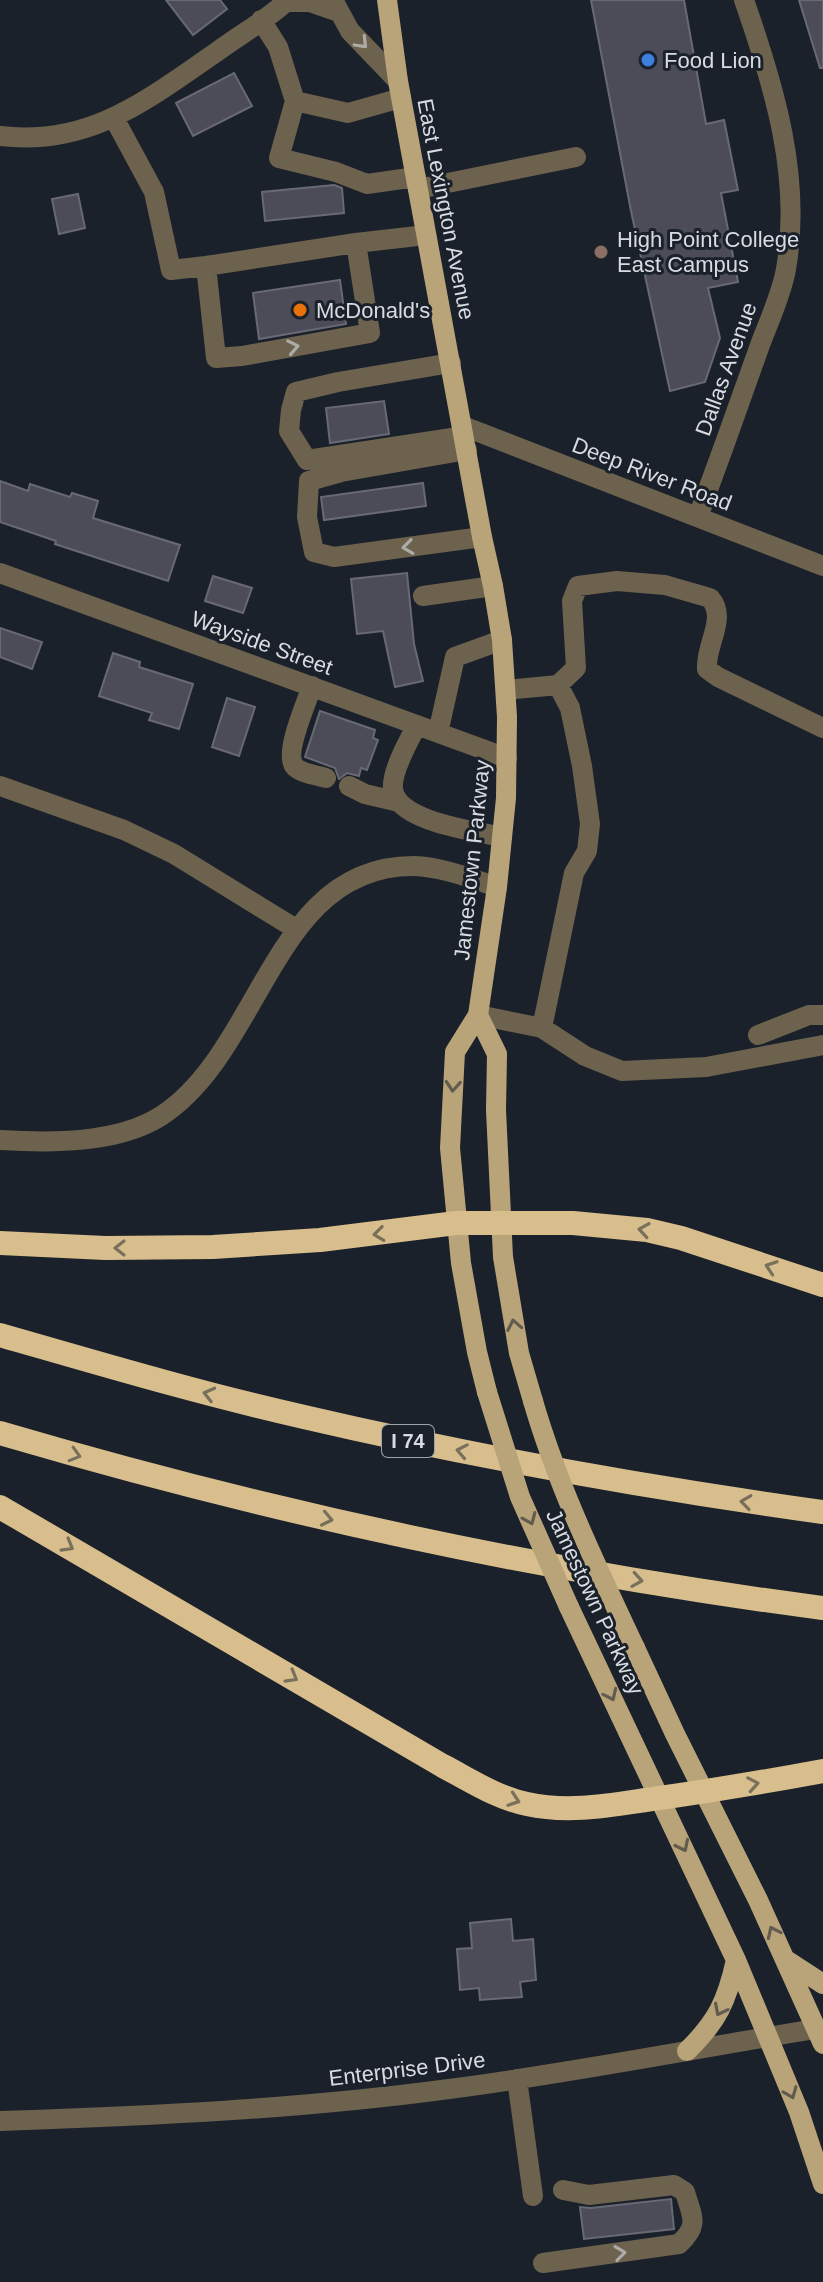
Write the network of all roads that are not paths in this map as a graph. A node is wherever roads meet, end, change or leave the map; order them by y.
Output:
1 (387, 0) edge
2 (744, 0) edge
3 (336, 6) edge
4 (273, 7) edge
5 (399, 90) junction
6 (295, 101) junction
7 (114, 118) junction
8 (0, 136) edge
9 (576, 157) dead end
10 (417, 183) junction
11 (426, 235) junction
12 (356, 243) junction
13 (206, 266) junction
14 (451, 363) junction
15 (465, 437) junction
16 (698, 517) junction
17 (482, 537) junction
18 (823, 566) edge
19 (0, 573) edge
20 (493, 586) junction
21 (423, 596) dead end
22 (502, 640) junction
23 (558, 685) junction
24 (312, 686) junction
25 (506, 690) junction
26 (417, 725) junction
27 (816, 725) edge
28 (438, 733) junction
29 (507, 758) junction
30 (326, 778) dead end
31 (0, 786) edge
32 (349, 786) dead end
33 (399, 802) junction
34 (502, 837) junction
35 (497, 887) junction
36 (296, 929) junction
37 (478, 1015) junction
38 (823, 1015) edge
39 (542, 1028) junction
40 (758, 1035) dead end
41 (823, 1045) edge
42 (0, 1140) edge
43 (456, 1223) junction
44 (501, 1223) junction
45 (0, 1243) edge
46 (823, 1285) edge
47 (0, 1335) edge
48 (0, 1433) edge
49 (0, 1507) edge
50 (823, 1512) edge
51 (823, 1608) edge
52 (823, 1771) edge
53 (705, 1793) junction
54 (659, 1798) junction
55 (736, 1960) junction
56 (786, 1960) junction
57 (823, 1984) edge
58 (768, 2037) junction
59 (819, 2037) edge
60 (687, 2051) junction
61 (517, 2079) junction
62 (0, 2121) edge
63 (823, 2184) edge
64 (563, 2190) dead end
65 (533, 2196) dead end
66 (543, 2263) dead end

1 - 5 main road, East Lexington Avenue
2 - 16 street, Dallas Avenue
3 - 4 street
3 -> 5 street
4 - 6 street
4 - 7 street
5 - 6 street
5 - 10 main road, East Lexington Avenue
6 - 10 street
7 - 8 street
7 - 13 street
9 - 10 street
10 - 11 main road, East Lexington Avenue
11 - 12 street
11 - 14 main road, East Lexington Avenue
12 - 13 street
13 -> 12 street
14 - 15 main road, East Lexington Avenue
14 - 15 street
15 - 16 street, Deep River Road
15 - 17 main road, Jamestown Parkway
17 -> 15 street
16 - 18 street, Deep River Road
17 - 20 main road, Jamestown Parkway
19 - 24 street, Wayside Street
20 - 21 street
20 - 22 main road, Jamestown Parkway
22 - 25 main road, Jamestown Parkway
22 - 28 street
23 - 25 street
23 - 27 street
23 - 39 street
24 - 26 street, Wayside Street
24 - 30 street
25 - 29 main road, Jamestown Parkway
26 - 28 street, Wayside Street
26 - 33 street
28 - 29 street, Wayside Street
29 - 34 main road, Jamestown Parkway
31 - 36 street
32 - 33 street
33 - 34 street
34 - 35 main road, Jamestown Parkway
35 - 36 street
35 - 37 main road, Jamestown Parkway
36 - 42 street
37 - 39 street
37 -> 43 main road, Jamestown Parkway
37 - 44 main road, Jamestown Parkway
38 - 40 street
39 - 41 street
43 - 44 highway
43 -> 45 highway
43 -> 54 main road, Jamestown Parkway, bridge
46 -> 44 highway
53 -> 44 main road, Jamestown Parkway, bridge
50 -> 47 highway, I 74
48 -> 51 highway
49 -> 54 highway
53 -> 52 highway
53 - 54 highway
56 -> 53 main road, Jamestown Parkway
54 -> 55 main road, Jamestown Parkway
55 - 58 main road, Jamestown Parkway
55 -> 60 main road
56 - 57 main road
56 - 59 main road, Jamestown Parkway
58 - 59 street, Enterprise Drive
58 - 60 street, Enterprise Drive
58 -> 63 main road, Jamestown Parkway
60 - 61 street, Enterprise Drive
61 - 62 street, Enterprise Drive
61 - 65 street
66 -> 64 street

